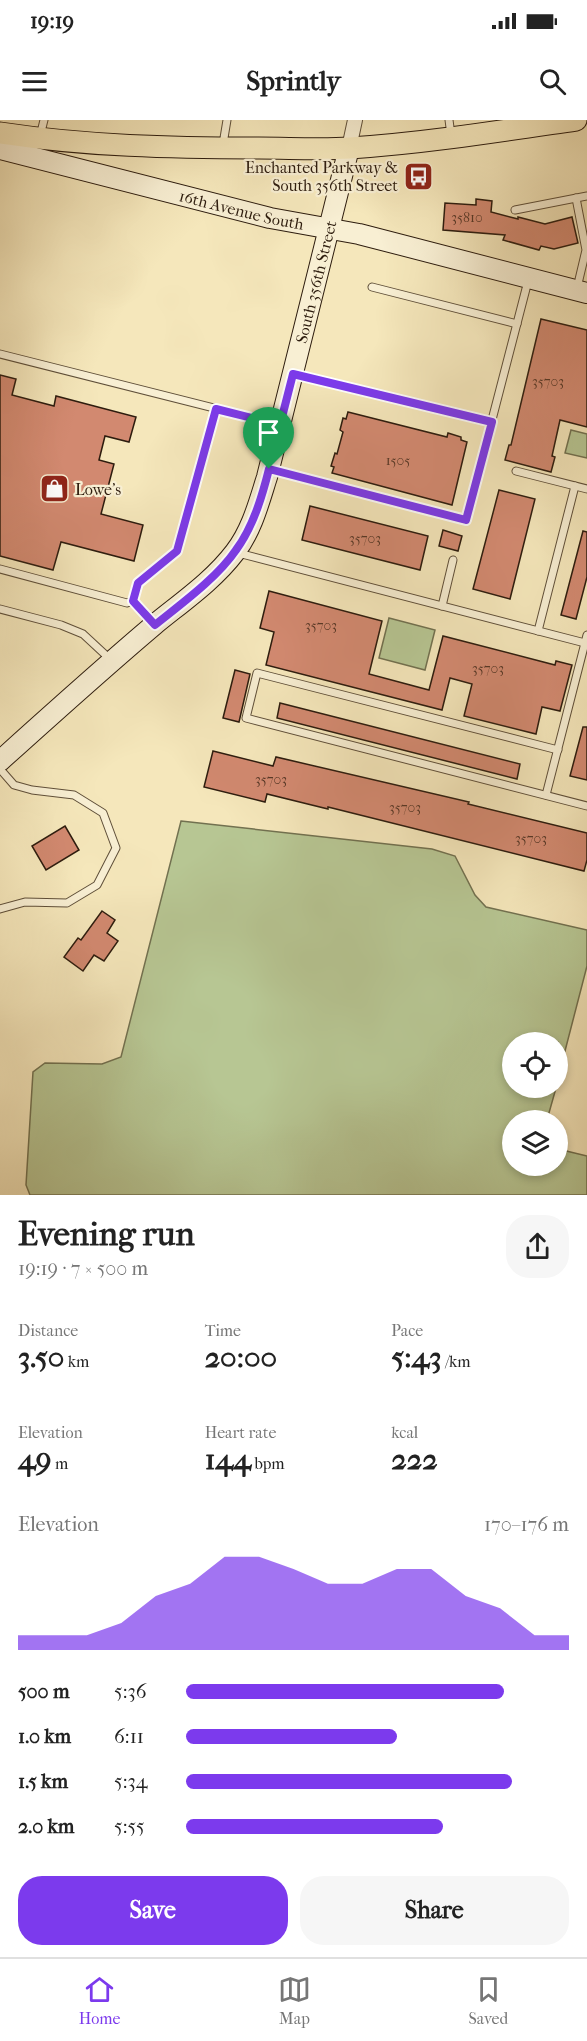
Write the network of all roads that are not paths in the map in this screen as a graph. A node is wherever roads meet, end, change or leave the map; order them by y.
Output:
1 (227, 120) edge
2 (355, 120) edge
3 (563, 121) edge
4 (520, 124) edge
5 (42, 129) edge
6 (450, 129) edge
7 (0, 132) edge
8 (222, 148) junction
9 (349, 148) junction
10 (0, 149) edge
11 (587, 195) edge
12 (576, 198) junction
13 (515, 210) dead end
14 (330, 230) junction
15 (528, 278) junction
16 (372, 286) dead end
17 (582, 291) edge
18 (517, 324) junction
19 (0, 354) edge
20 (293, 374) junction
21 (216, 409) junction
22 (492, 422) junction
23 (280, 425) junction
24 (269, 469) junction
25 (516, 471) dead end
26 (575, 486) junction
27 (587, 489) edge
28 (235, 553) junction
29 (453, 560) dead end
30 (0, 569) edge
31 (133, 601) junction
32 (442, 606) junction
33 (0, 609) edge
34 (155, 625) junction
35 (538, 630) junction
36 (586, 639) edge
37 (112, 662) junction
38 (558, 750) junction
39 (0, 760) edge
40 (0, 769) edge
41 (546, 795) junction
42 (587, 806) edge
43 (0, 909) edge

1 - 8 lane
2 - 9 street, South 356th Street
3 - 4 main road
4 - 6 main road
5 - 7 main road
5 - 8 main road
6 - 9 main road
8 - 9 main road
9 - 14 main road, South 356th Street
10 - 14 main road, 16th Avenue South
11 - 12 lane
12 - 13 lane
12 - 17 lane
14 - 15 main road, 16th Avenue South
14 - 20 main road, South 356th Street
15 - 17 main road, 16th Avenue South
15 - 18 lane
16 - 18 lane
18 - 22 lane
19 - 21 lane
20 - 22 lane
20 - 23 main road, South 356th Street
21 - 23 lane
21 - 31 lane
22 - 24 lane
23 - 24 main road, South 356th Street
24 - 28 main road, South 356th Street
25 - 26 lane
26 - 27 lane
26 - 35 lane
28 - 32 lane
28 - 34 main road, South 356th Street
29 - 32 lane
30 - 31 lane
31 - 34 lane
32 - 35 lane
33 - 37 lane
34 - 37 main road, South 356th Street
35 - 36 lane
36 - 38 lane
37 - 39 main road, South 356th Street
38 - 41 lane
38 - 41 lane
40 - 43 lane
41 - 42 lane

